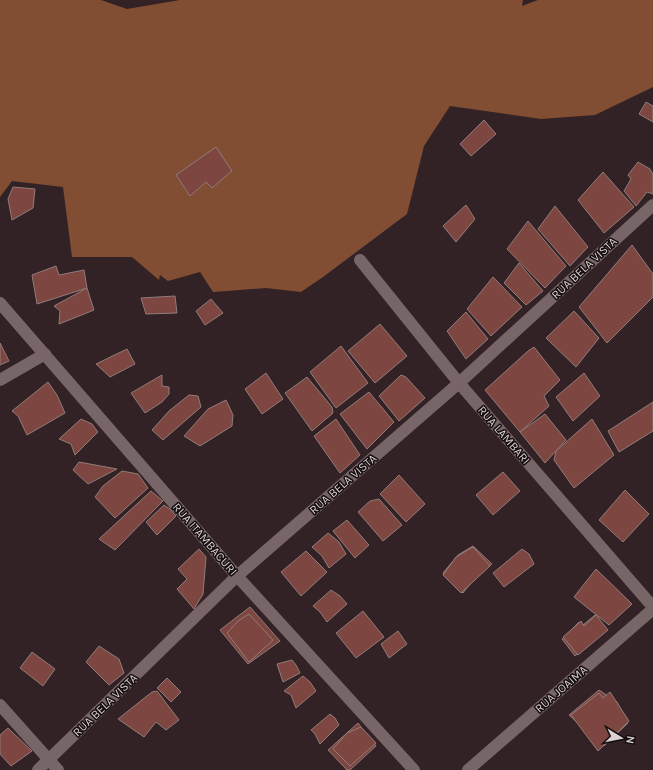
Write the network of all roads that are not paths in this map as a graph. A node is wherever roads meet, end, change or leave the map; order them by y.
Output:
1 (652, 207) edge
2 (360, 260) dead end
3 (0, 303) edge
4 (45, 354) junction
5 (0, 380) edge
6 (459, 384) junction
7 (236, 576) junction
8 (653, 608) edge
9 (0, 705) edge
10 (49, 760) junction
11 (38, 770) edge
12 (58, 770) edge
13 (414, 770) edge
14 (468, 770) edge

1 - 6 street, RUA BELA VISTA
2 - 6 street, RUA LAMBARI
3 - 4 street, RUA ITAMBACURI
4 - 5 street
4 - 7 street, RUA ITAMBACURI
6 - 7 street, RUA BELA VISTA
6 - 8 street, RUA LAMBARI
7 - 10 street, RUA BELA VISTA
7 - 13 street, RUA ITAMBACURI
8 - 14 street, RUA JOAIMA
9 - 10 street
10 - 11 street, RUA BELA VISTA
10 - 12 street

